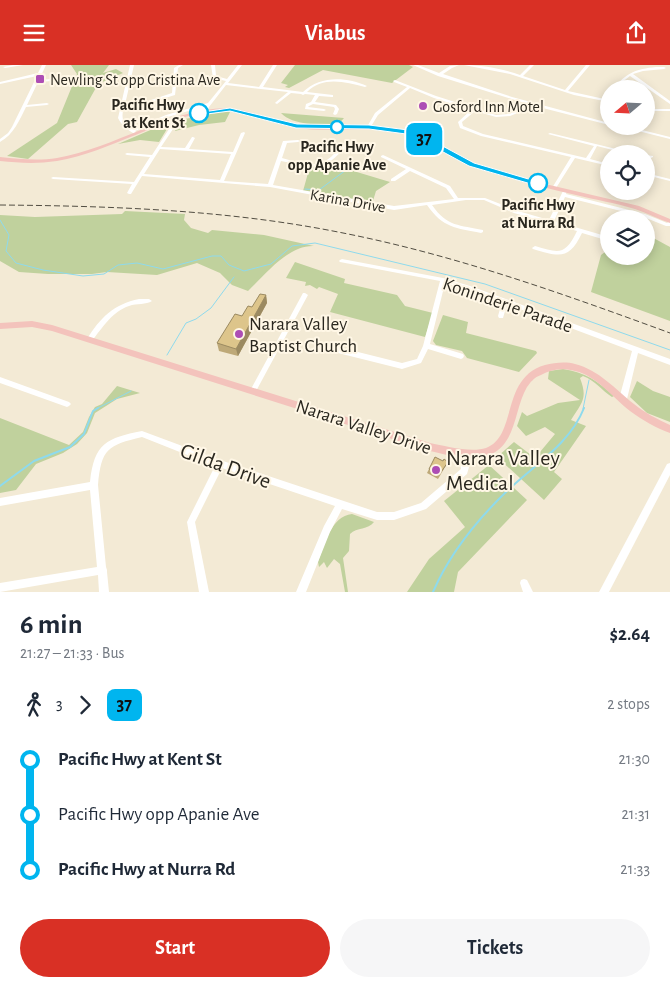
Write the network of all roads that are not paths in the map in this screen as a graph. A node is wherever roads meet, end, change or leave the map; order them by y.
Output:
1 (21, 65) edge
2 (44, 65) edge
3 (132, 65) edge
4 (181, 65) edge
5 (213, 65) edge
6 (240, 65) edge
7 (275, 65) edge
8 (415, 65) edge
9 (457, 65) edge
10 (466, 65) edge
11 (532, 65) edge
12 (588, 65) edge
13 (662, 66) edge
14 (5, 67) dead end
15 (486, 67) edge
16 (670, 72) edge
17 (40, 74) junction
18 (630, 74) junction
19 (439, 75) junction
20 (522, 76) junction
21 (52, 80) dead end
22 (621, 80) edge
23 (36, 81) junction
24 (395, 81) dead end
25 (227, 82) junction
26 (0, 83) edge
27 (365, 86) dead end
28 (261, 87) junction
29 (410, 87) junction
30 (292, 91) junction
31 (566, 91) junction
32 (303, 94) junction
33 (317, 95) junction
34 (332, 96) dead end
35 (600, 98) edge
36 (276, 103) dead end
37 (313, 103) junction
38 (670, 103) edge
39 (47, 104) dead end
40 (210, 104) junction
41 (535, 105) junction
42 (24, 106) junction
43 (474, 109) junction
44 (324, 110) dead end
45 (655, 110) edge
46 (121, 111) junction
47 (206, 111) junction
48 (670, 111) edge
49 (335, 114) dead end
50 (171, 120) junction
51 (600, 122) edge
52 (369, 127) junction
53 (134, 132) junction
54 (243, 133) dead end
55 (550, 134) dead end
56 (655, 134) edge
57 (194, 138) dead end
58 (670, 138) edge
59 (0, 141) edge
60 (298, 141) dead end
61 (596, 145) junction
62 (600, 146) edge
63 (158, 148) junction
64 (186, 150) junction
65 (371, 150) dead end
66 (234, 153) junction
67 (127, 154) dead end
68 (153, 155) junction
69 (383, 157) dead end
70 (574, 157) junction
71 (0, 159) edge
72 (279, 159) junction
73 (587, 160) junction
74 (600, 163) edge
75 (409, 169) junction
76 (141, 175) junction
77 (655, 176) edge
78 (54, 178) dead end
79 (222, 180) junction
80 (393, 180) dead end
81 (670, 180) edge
82 (135, 183) junction
83 (270, 186) junction
84 (554, 188) junction
85 (129, 193) dead end
86 (565, 193) junction
87 (457, 200) junction
88 (429, 204) junction
89 (551, 222) junction
90 (670, 222) edge
91 (481, 231) dead end
92 (580, 231) junction
93 (600, 237) edge
94 (535, 248) dead end
95 (342, 261) dead end
96 (443, 280) junction
97 (305, 295) dead end
98 (149, 301) dead end
99 (505, 301) junction
100 (501, 316) dead end
101 (0, 326) edge
102 (90, 339) junction
103 (426, 346) junction
104 (636, 349) junction
105 (338, 350) dead end
106 (461, 356) dead end
107 (670, 362) edge
108 (0, 380) edge
109 (253, 391) junction
110 (624, 399) junction
111 (67, 404) dead end
112 (670, 429) edge
113 (464, 456) junction
114 (220, 464) junction
115 (670, 467) edge
116 (94, 485) junction
117 (0, 502) edge
118 (340, 505) junction
119 (103, 570) junction
120 (0, 588) edge
121 (104, 592) edge
122 (204, 592) edge
123 (301, 592) edge
124 (604, 592) edge

1 - 14 street
2 - 17 street
3 - 46 street
4 - 46 street
5 - 25 street
6 - 25 street
7 - 28 street
8 - 19 street
9 - 19 street
10 - 15 street
11 - 20 street
12 - 31 street
13 - 16 street
13 - 18 street
15 - 20 street
17 - 23 street
17 - 26 street
18 - 22 street
18 - 38 street
19 - 41 street
20 - 31 street
21 - 23 street
23 - 42 street
24 - 29 street
25 - 28 street
25 - 40 street
27 - 32 street
28 - 30 street
29 - 43 street
29 - 52 street
30 - 32 street
30 - 36 street
31 - 35 street
32 - 33 street
33 - 34 street
33 - 37 street
37 - 44 street
37 - 49 street
39 - 42 street
40 - 47 street
40 - 53 street
41 - 43 street
41 - 51 street
42 - 59 street
43 - 70 street
45 - 48 street
46 - 53 street
47 - 50 main road
47 - 52 main road
50 - 53 main road
50 - 63 street
52 - 84 main road
53 - 71 main road
54 - 66 street
55 - 61 street
56 - 58 street
57 - 64 street
60 - 72 street
61 - 62 street
61 - 73 street
63 - 64 street
63 - 68 street
64 - 66 street
65 - 72 street
66 - 79 street
67 - 68 street
68 - 76 street
69 - 75 street
70 - 73 street
70 - 84 street
72 - 83 street
73 - 74 street
75 - 80 street
75 - 87 street
76 - 79 street, Karina Drive
76 - 82 street
77 - 81 street
78 - 82 street
79 - 83 street, Karina Drive
82 - 85 street
83 - 88 street, Karina Drive
84 - 86 main road
86 - 89 street
86 - 90 main road
87 - 88 street, Karina Drive
87 - 89 street, Karina Drive
88 - 91 street
89 - 92 street, Karina Drive
92 - 93 street, Karina Drive
92 - 94 street
95 - 96 street, Koninderie Parade
96 - 99 street, Koninderie Parade
96 - 103 street
97 - 109 street
98 - 102 street
99 - 100 street
99 - 104 street, Koninderie Parade
101 - 102 main road, Narara Valley Drive
102 - 109 main road, Narara Valley Drive
103 - 105 street
103 - 106 street
104 - 107 street, Koninderie Parade
104 - 110 street
108 - 111 street
109 - 113 main road, Narara Valley Drive
110 - 112 main road, Narara Valley Drive
110 - 113 main road, Narara Valley Drive
113 - 118 street, Gilda Drive
114 - 116 street, Gilda Drive
114 - 118 street, Gilda Drive
114 - 122 street
115 - 124 street
116 - 117 street
116 - 119 street, Gilda Drive
118 - 123 street
119 - 120 street
119 - 121 street, Gilda Drive

